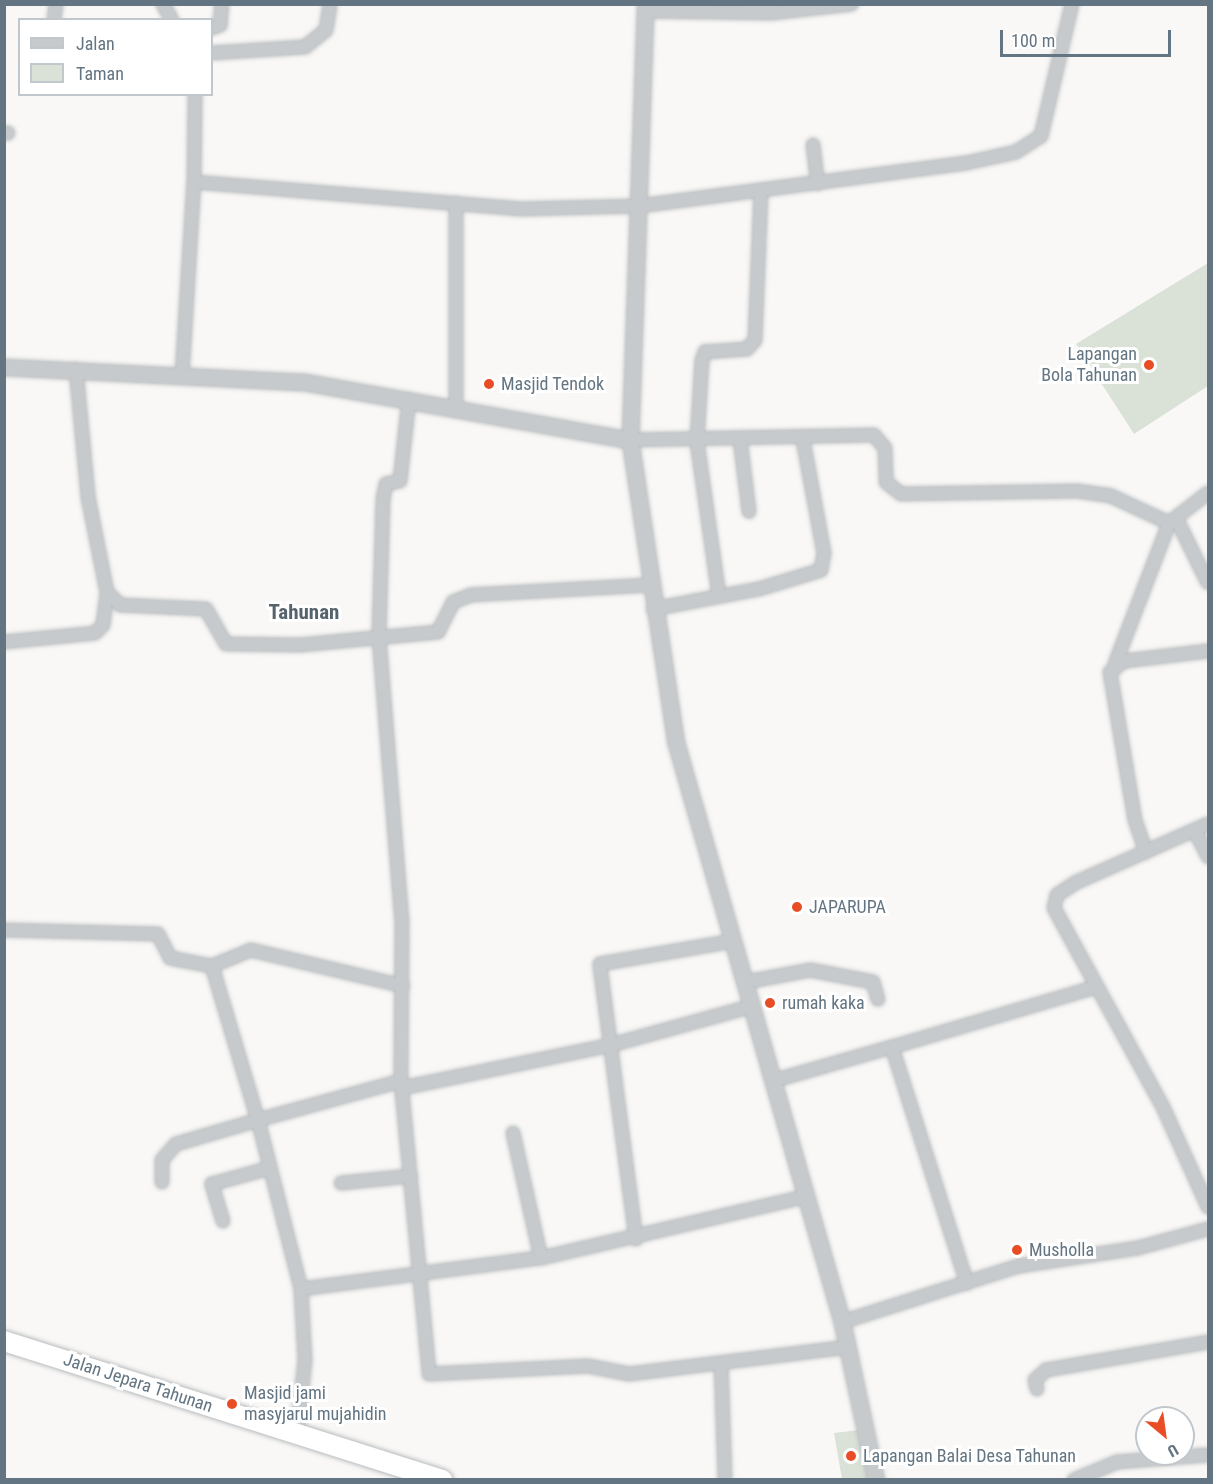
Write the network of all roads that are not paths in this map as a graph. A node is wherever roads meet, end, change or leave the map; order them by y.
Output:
1 (162, 4) edge
2 (222, 4) edge
3 (330, 4) edge
4 (852, 4) edge
5 (1072, 4) edge
6 (645, 8) edge
7 (171, 18) edge
8 (213, 28) edge
9 (213, 53) edge
10 (195, 96) edge
11 (813, 145) dead end
12 (194, 182) junction
13 (818, 184) junction
14 (761, 191) junction
15 (456, 203) junction
16 (639, 206) junction
17 (4, 367) edge
18 (76, 369) junction
19 (182, 376) junction
20 (409, 399) junction
21 (456, 407) junction
22 (740, 439) junction
23 (630, 440) junction
24 (803, 440) junction
25 (697, 441) junction
26 (1209, 493) edge
27 (749, 511) dead end
28 (1173, 521) junction
29 (1209, 584) edge
30 (649, 585) junction
31 (107, 592) junction
32 (719, 596) junction
33 (653, 609) junction
34 (379, 637) junction
35 (4, 642) edge
36 (1209, 651) edge
37 (1115, 664) junction
38 (1209, 824) edge
39 (1195, 831) junction
40 (1146, 852) junction
41 (1209, 857) edge
42 (4, 930) edge
43 (733, 940) junction
44 (212, 966) junction
45 (746, 982) junction
46 (403, 986) junction
47 (1096, 987) junction
48 (878, 999) dead end
49 (753, 1006) junction
50 (611, 1045) junction
51 (892, 1047) junction
52 (776, 1080) junction
53 (402, 1084) junction
54 (258, 1120) junction
55 (513, 1133) dead end
56 (270, 1168) junction
57 (411, 1176) junction
58 (162, 1182) dead end
59 (341, 1184) dead end
60 (808, 1196) junction
61 (1209, 1207) edge
62 (223, 1221) dead end
63 (1209, 1229) edge
64 (636, 1239) junction
65 (541, 1258) junction
66 (424, 1272) junction
67 (967, 1283) junction
68 (301, 1289) junction
69 (842, 1322) junction
70 (4, 1341) edge
71 (1209, 1342) edge
72 (848, 1347) junction
73 (722, 1364) junction
74 (1036, 1389) dead end
75 (297, 1434) junction
76 (1209, 1455) edge
77 (443, 1479) edge
78 (725, 1479) edge
79 (876, 1479) edge
80 (1074, 1479) edge

1 - 7 street
2 - 8 street
3 - 9 street
4 - 6 street
5 - 13 street
6 - 16 street
10 - 12 street
11 - 13 street
12 - 15 street
12 - 19 street
13 - 14 street
14 - 16 street
14 - 25 street
15 - 16 street
15 - 21 street
16 - 23 street
17 - 18 street
18 - 19 street
18 - 31 street
19 - 20 street
20 - 21 street
20 - 34 street
21 - 23 street
22 - 24 street
22 - 25 street
22 - 27 street
23 - 25 street
23 - 30 street
24 - 28 street
24 - 32 street
25 - 32 street
26 - 28 street
28 - 29 street
28 - 37 street
30 - 33 street
30 - 34 street
31 - 34 street
31 - 35 street
32 - 33 street
33 - 43 street
34 - 46 street
36 - 37 street
37 - 40 street
38 - 39 street
39 - 40 street
39 - 41 street
40 - 47 street
42 - 44 street
43 - 45 street
43 - 50 street
44 - 46 street
44 - 54 street
45 - 48 street
45 - 49 street
46 - 53 street
47 - 51 street
47 - 61 street
49 - 50 street
49 - 52 street
50 - 53 street
50 - 64 street
51 - 52 street
51 - 67 street
52 - 60 street
53 - 54 street
53 - 57 street
54 - 56 street
54 - 58 street
55 - 65 street
56 - 62 street
56 - 68 street
57 - 59 street
57 - 66 street
60 - 64 street
60 - 69 street
63 - 67 street
64 - 65 street
65 - 66 street
66 - 68 street
66 - 73 street
67 - 69 street
68 - 75 street
69 - 72 street
70 - 75 highway, Jalan Jepara Tahunan
71 - 74 street
72 - 73 street
72 - 79 street
73 - 78 street
75 - 77 highway, Jalan Jepara Tahunan
76 - 80 street

